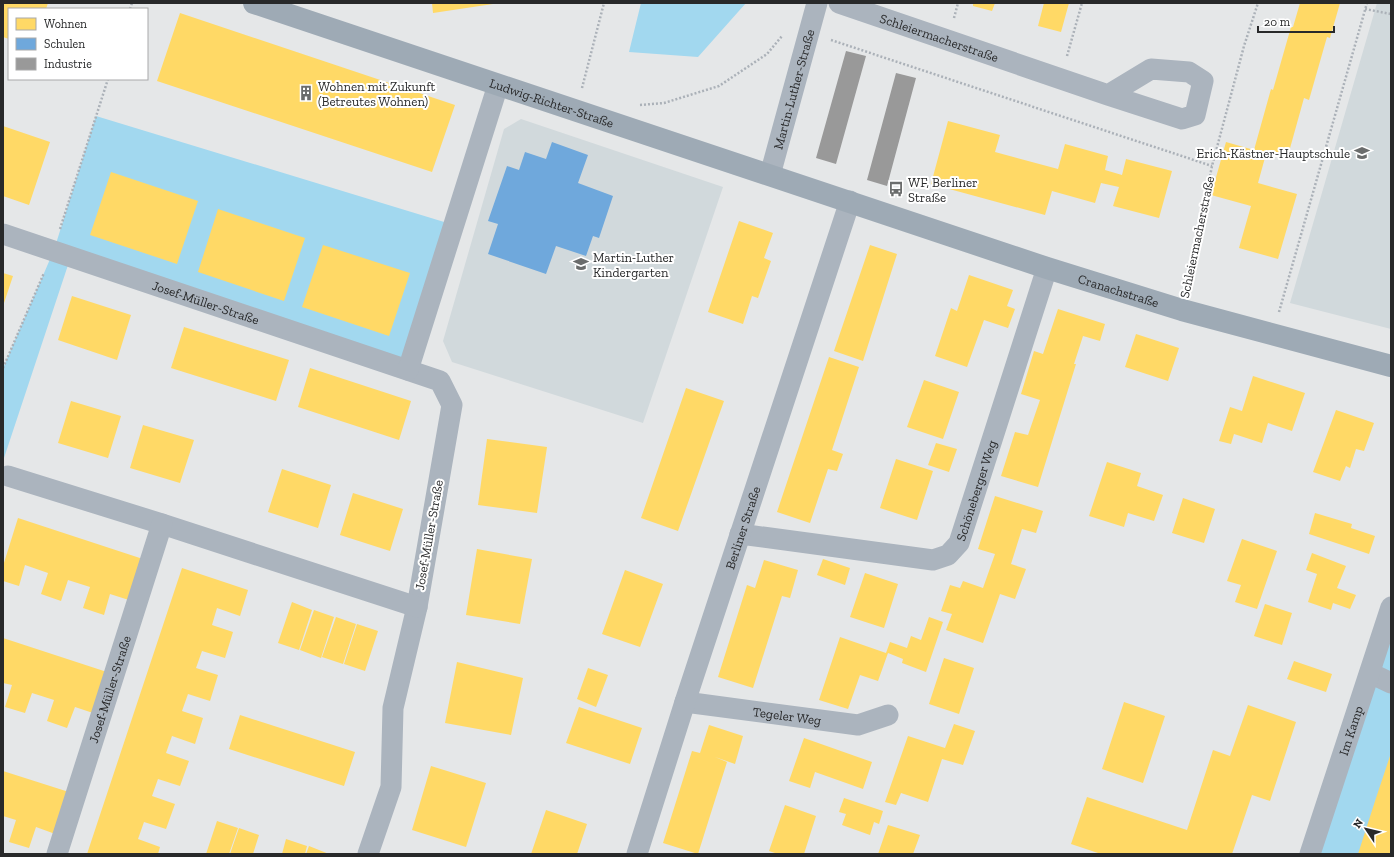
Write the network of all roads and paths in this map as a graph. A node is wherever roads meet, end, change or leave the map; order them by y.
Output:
1 (254, 3) edge
2 (604, 3) edge
3 (817, 3) edge
4 (839, 3) edge
5 (1082, 3) edge
6 (1258, 3) edge
7 (1367, 3) edge
8 (1366, 9) junction
9 (1391, 14) edge
10 (786, 32) dead end
11 (808, 33) junction
12 (1061, 79) junction
13 (108, 80) edge
14 (498, 85) junction
15 (1108, 95) dead end
16 (635, 106) dead end
17 (576, 111) junction
18 (1212, 166) junction
19 (770, 175) junction
20 (850, 201) junction
21 (3, 234) edge
22 (54, 250) junction
23 (1047, 268) junction
24 (1182, 310) junction
25 (1273, 335) junction
26 (1391, 366) edge
27 (3, 368) edge
28 (408, 370) junction
29 (8, 476) dead end
30 (162, 524) junction
31 (740, 534) junction
32 (417, 607) junction
33 (1391, 607) edge
34 (1370, 673) junction
35 (1391, 683) edge
36 (685, 702) junction
37 (888, 715) dead end
38 (56, 854) edge
39 (368, 854) edge
40 (637, 854) edge
41 (1310, 854) edge

1 - 14 street, Ludwig-Richter-Straße
2 - 17 path
3 - 11 street, Martin-Luther-Straße
4 - 12 street, Schleiermacherstraße
5 - 12 path
6 - 18 path, Schleiermacherstraße
7 - 8 path
8 - 9 path
8 - 25 path
10 - 16 path
11 - 18 path
11 - 19 street, Martin-Luther-Straße
12 - 15 street, Schleiermacherstraße
13 - 22 path
14 - 17 street, Ludwig-Richter-Straße
14 - 28 street
17 - 19 street, Ludwig-Richter-Straße
18 - 24 path, Schleiermacherstraße
19 - 20 street, Ludwig-Richter-Straße
20 - 23 street, Cranachstraße
20 - 31 street, Berliner Straße
21 - 22 street, Josef-Müller-Straße
22 - 27 path
22 - 28 street, Josef-Müller-Straße
23 - 24 street, Cranachstraße
23 - 31 street, Schöneberger Weg
24 - 25 street, Cranachstraße
25 - 26 street, Cranachstraße
28 - 32 street, Josef-Müller-Straße
29 - 30 street, Josef-Müller-Straße
30 - 32 street, Josef-Müller-Straße
30 - 38 street, Josef-Müller-Straße
31 - 36 street, Berliner Straße
32 - 39 street, Josef-Müller-Straße
33 - 34 street, Im Kamp
34 - 35 street
34 - 41 street, Im Kamp
36 - 37 street, Tegeler Weg
36 - 40 street, Berliner Straße

